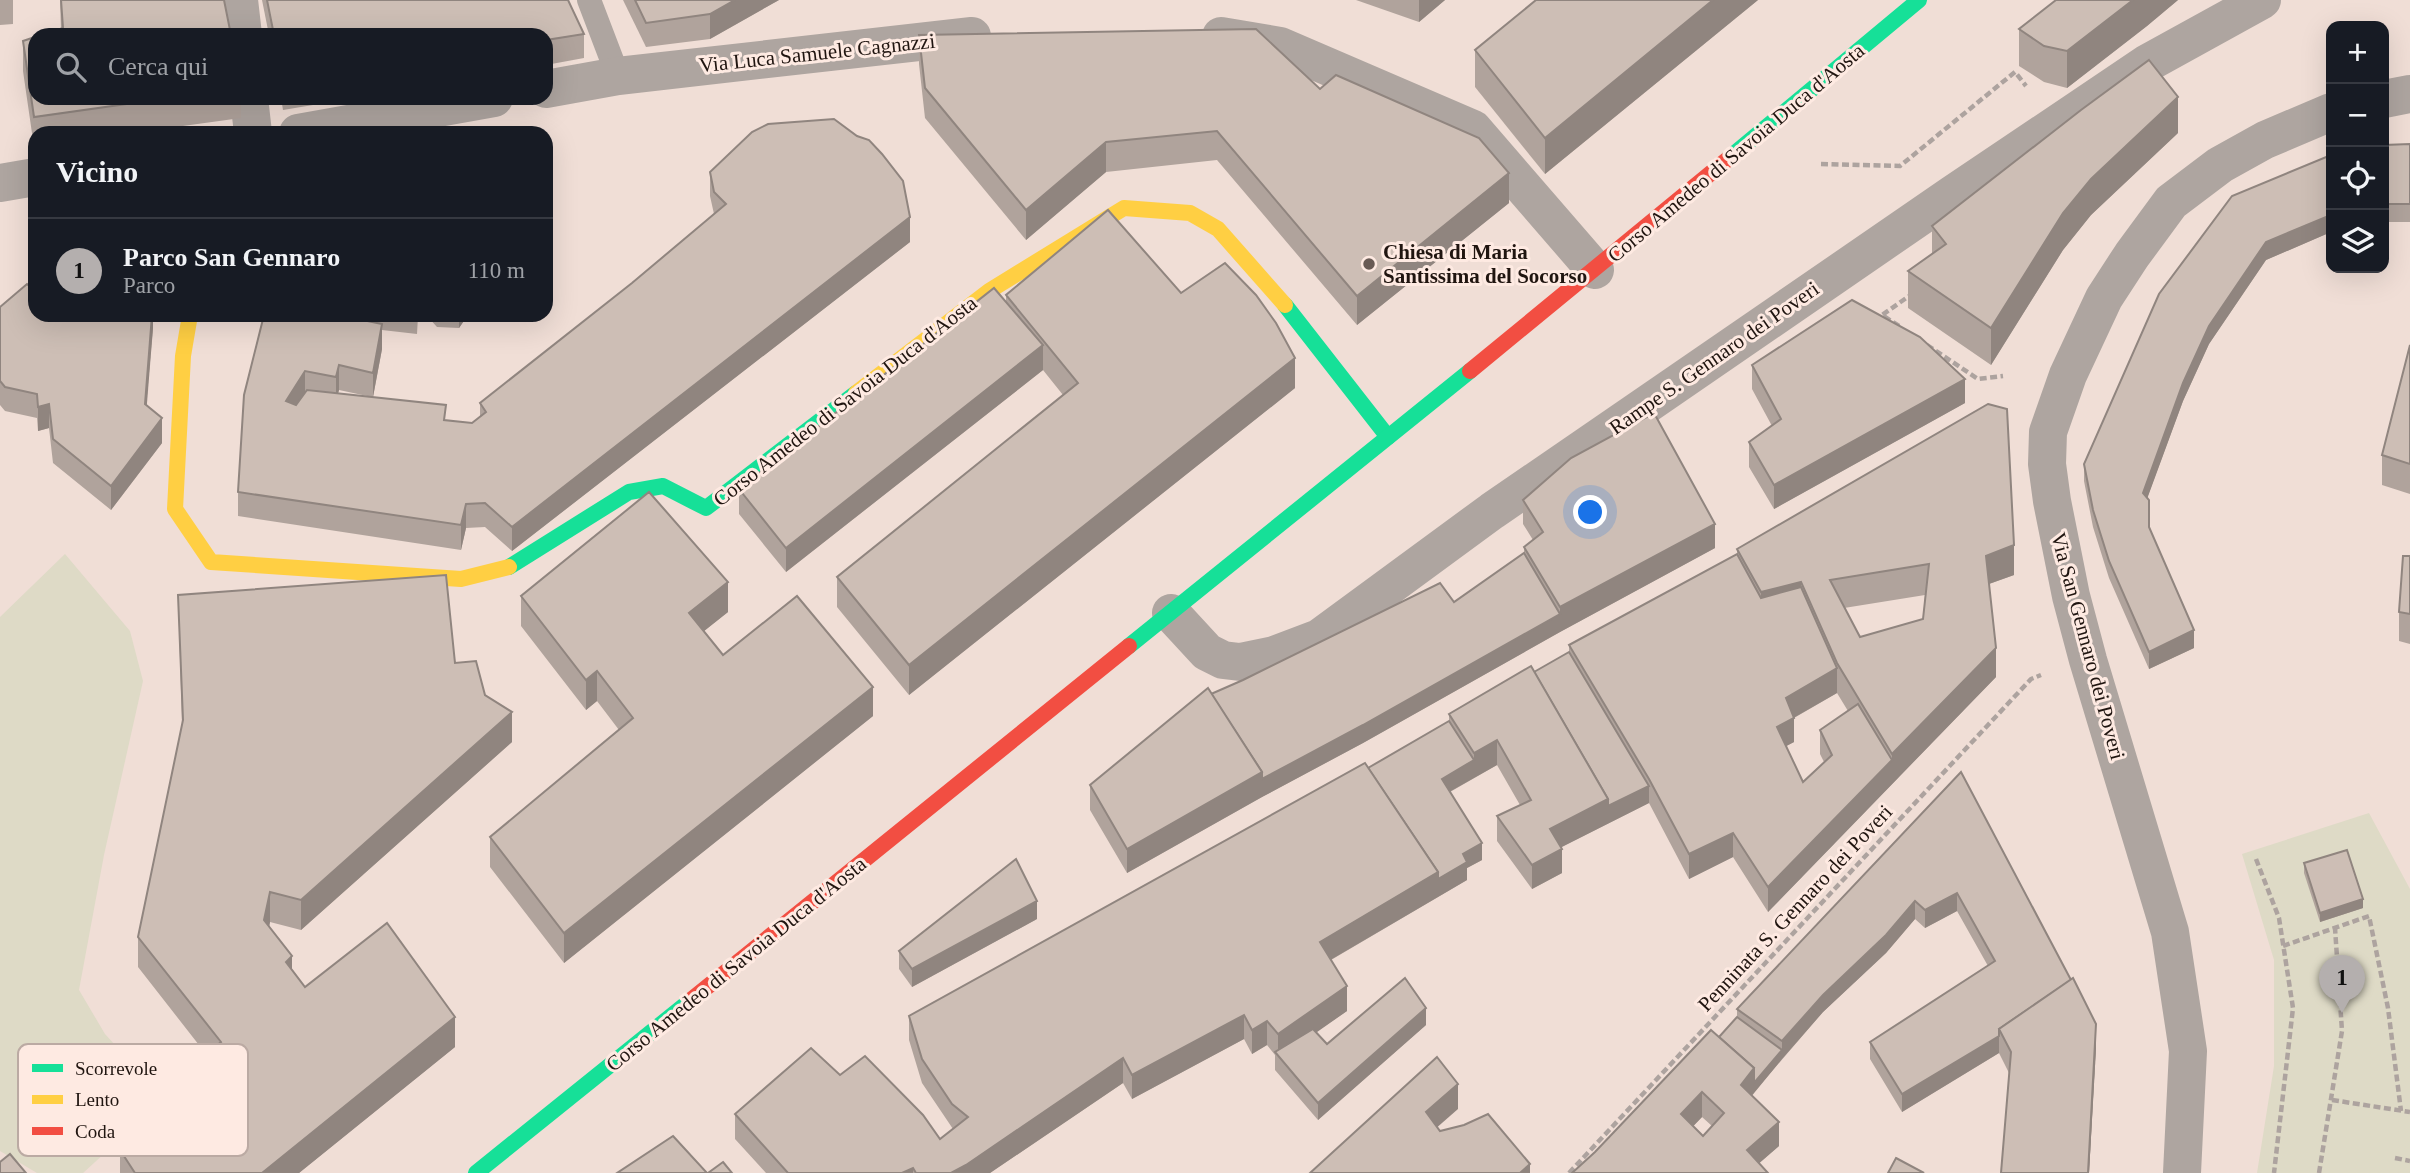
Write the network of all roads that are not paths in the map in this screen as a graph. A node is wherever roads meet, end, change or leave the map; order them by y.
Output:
1 (239, 0) edge
2 (589, 0) edge
3 (1919, 0) edge
4 (2262, 0) edge
5 (242, 28) edge
6 (1182, 32) edge
7 (1010, 34) edge
8 (618, 76) junction
9 (553, 88) edge
10 (2410, 94) edge
11 (2389, 98) edge
12 (250, 105) edge
13 (455, 105) edge
14 (2326, 114) edge
15 (252, 126) edge
16 (337, 126) edge
17 (28, 178) edge
18 (0, 183) edge
19 (1595, 270) junction
20 (189, 322) edge
21 (1388, 437) junction
22 (1171, 613) junction
23 (476, 1173) edge
24 (2182, 1173) edge

1 - 5 street
2 - 8 lane
3 - 19 main road, Corso Amedeo di Savoia Duca d'Aosta
4 - 22 street, Rampe S. Gennaro dei Poveri
6 - 19 street
7 - 8 street, Via Luca Samuele Cagnazzi
8 - 9 street, Via Luca Samuele Cagnazzi
10 - 11 street
12 - 15 street
13 - 16 street
14 - 24 street, Via San Gennaro dei Poveri
17 - 18 street
19 - 21 main road, Corso Amedeo di Savoia Duca d'Aosta
20 - 21 main road, Corso Amedeo di Savoia Duca d'Aosta
21 - 22 main road, Corso Amedeo di Savoia Duca d'Aosta
22 - 23 main road, Corso Amedeo di Savoia Duca d'Aosta

